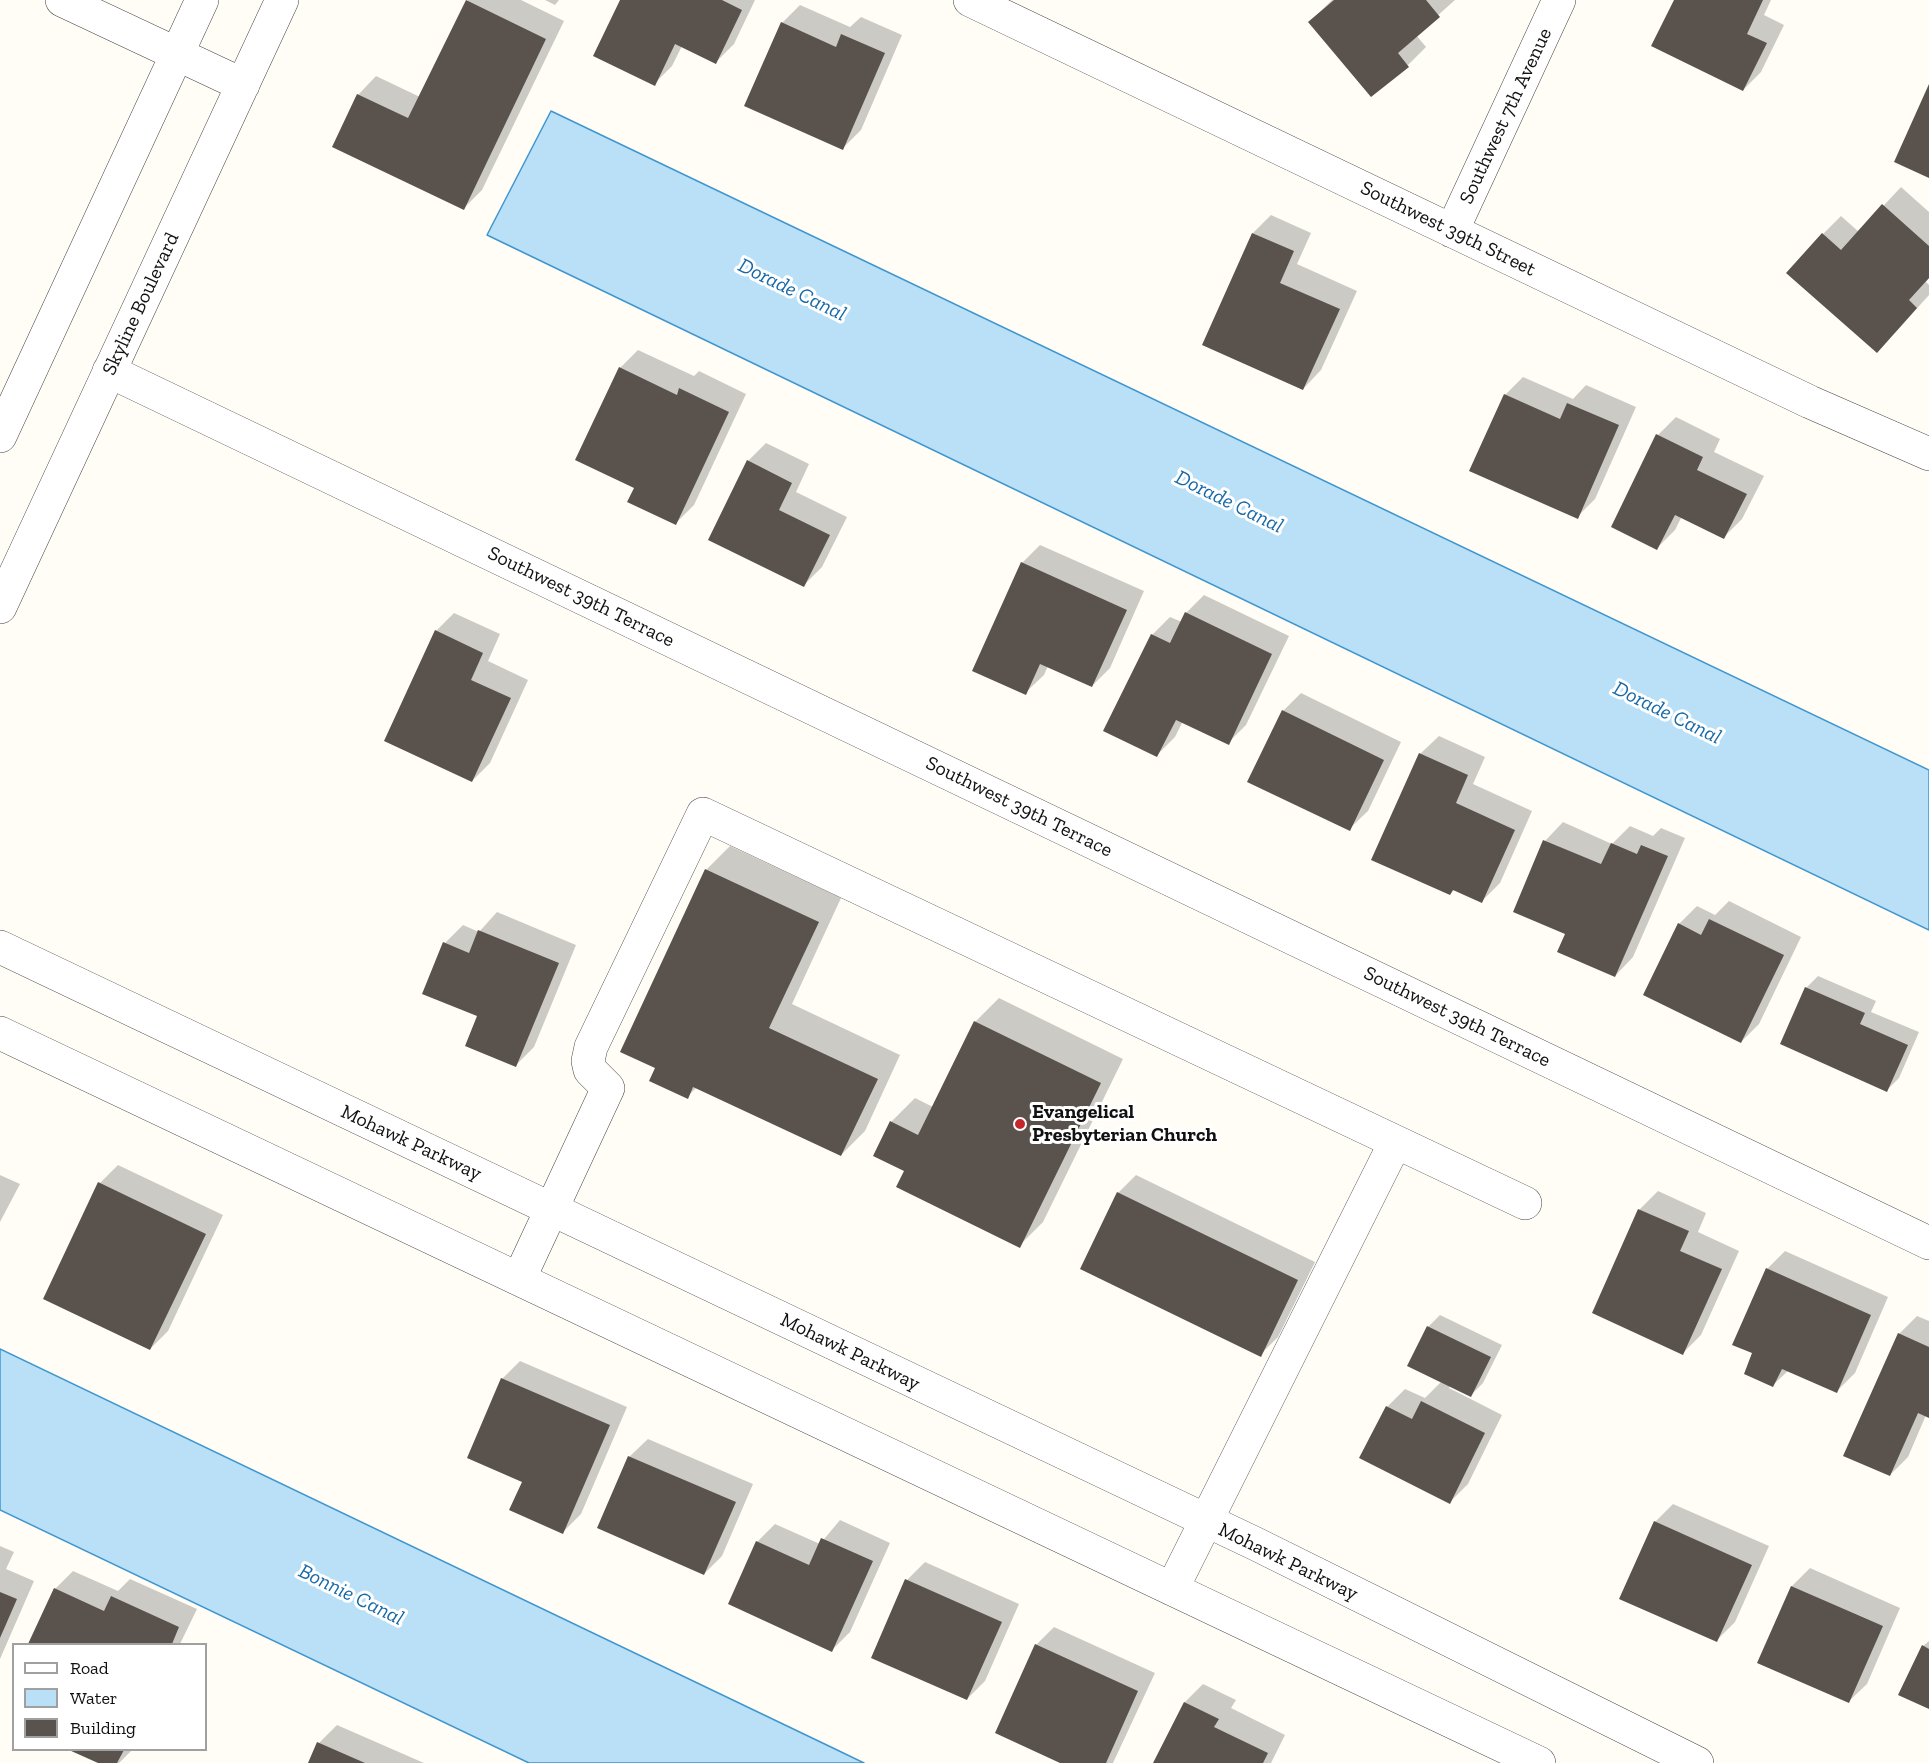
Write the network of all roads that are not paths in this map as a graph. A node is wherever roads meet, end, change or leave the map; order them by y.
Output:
1 (62, 0) edge
2 (202, 0) edge
3 (282, 0) edge
4 (970, 0) edge
5 (1559, 0) edge
6 (176, 55) junction
7 (243, 85) junction
8 (1452, 231) junction
9 (110, 370) junction
10 (0, 436) edge
11 (1929, 454) edge
12 (0, 607) edge
13 (0, 947) edge
14 (0, 1034) edge
15 (1395, 1143) junction
16 (1525, 1203) dead end
17 (552, 1208) junction
18 (1929, 1243) edge
19 (519, 1279) junction
20 (1204, 1521) junction
21 (1172, 1589) junction
22 (1539, 1763) edge
23 (1697, 1763) edge

1 - 6 street
2 - 6 street
3 - 7 street, Skyline Boulevard
4 - 8 street, Southwest 39th Street
5 - 8 street, Southwest 7th Avenue
6 - 7 street
6 - 10 street
7 - 9 street, Skyline Boulevard
8 - 11 street, Southwest 39th Street
9 - 12 street, Skyline Boulevard
9 - 18 street, Southwest 39th Terrace
13 - 17 street, Mohawk Parkway
14 - 19 street
15 - 16 street
15 - 17 street
15 - 20 street
17 - 19 street
17 - 20 street, Mohawk Parkway
19 - 21 street
20 - 21 street
20 - 23 street, Mohawk Parkway
21 - 22 street

